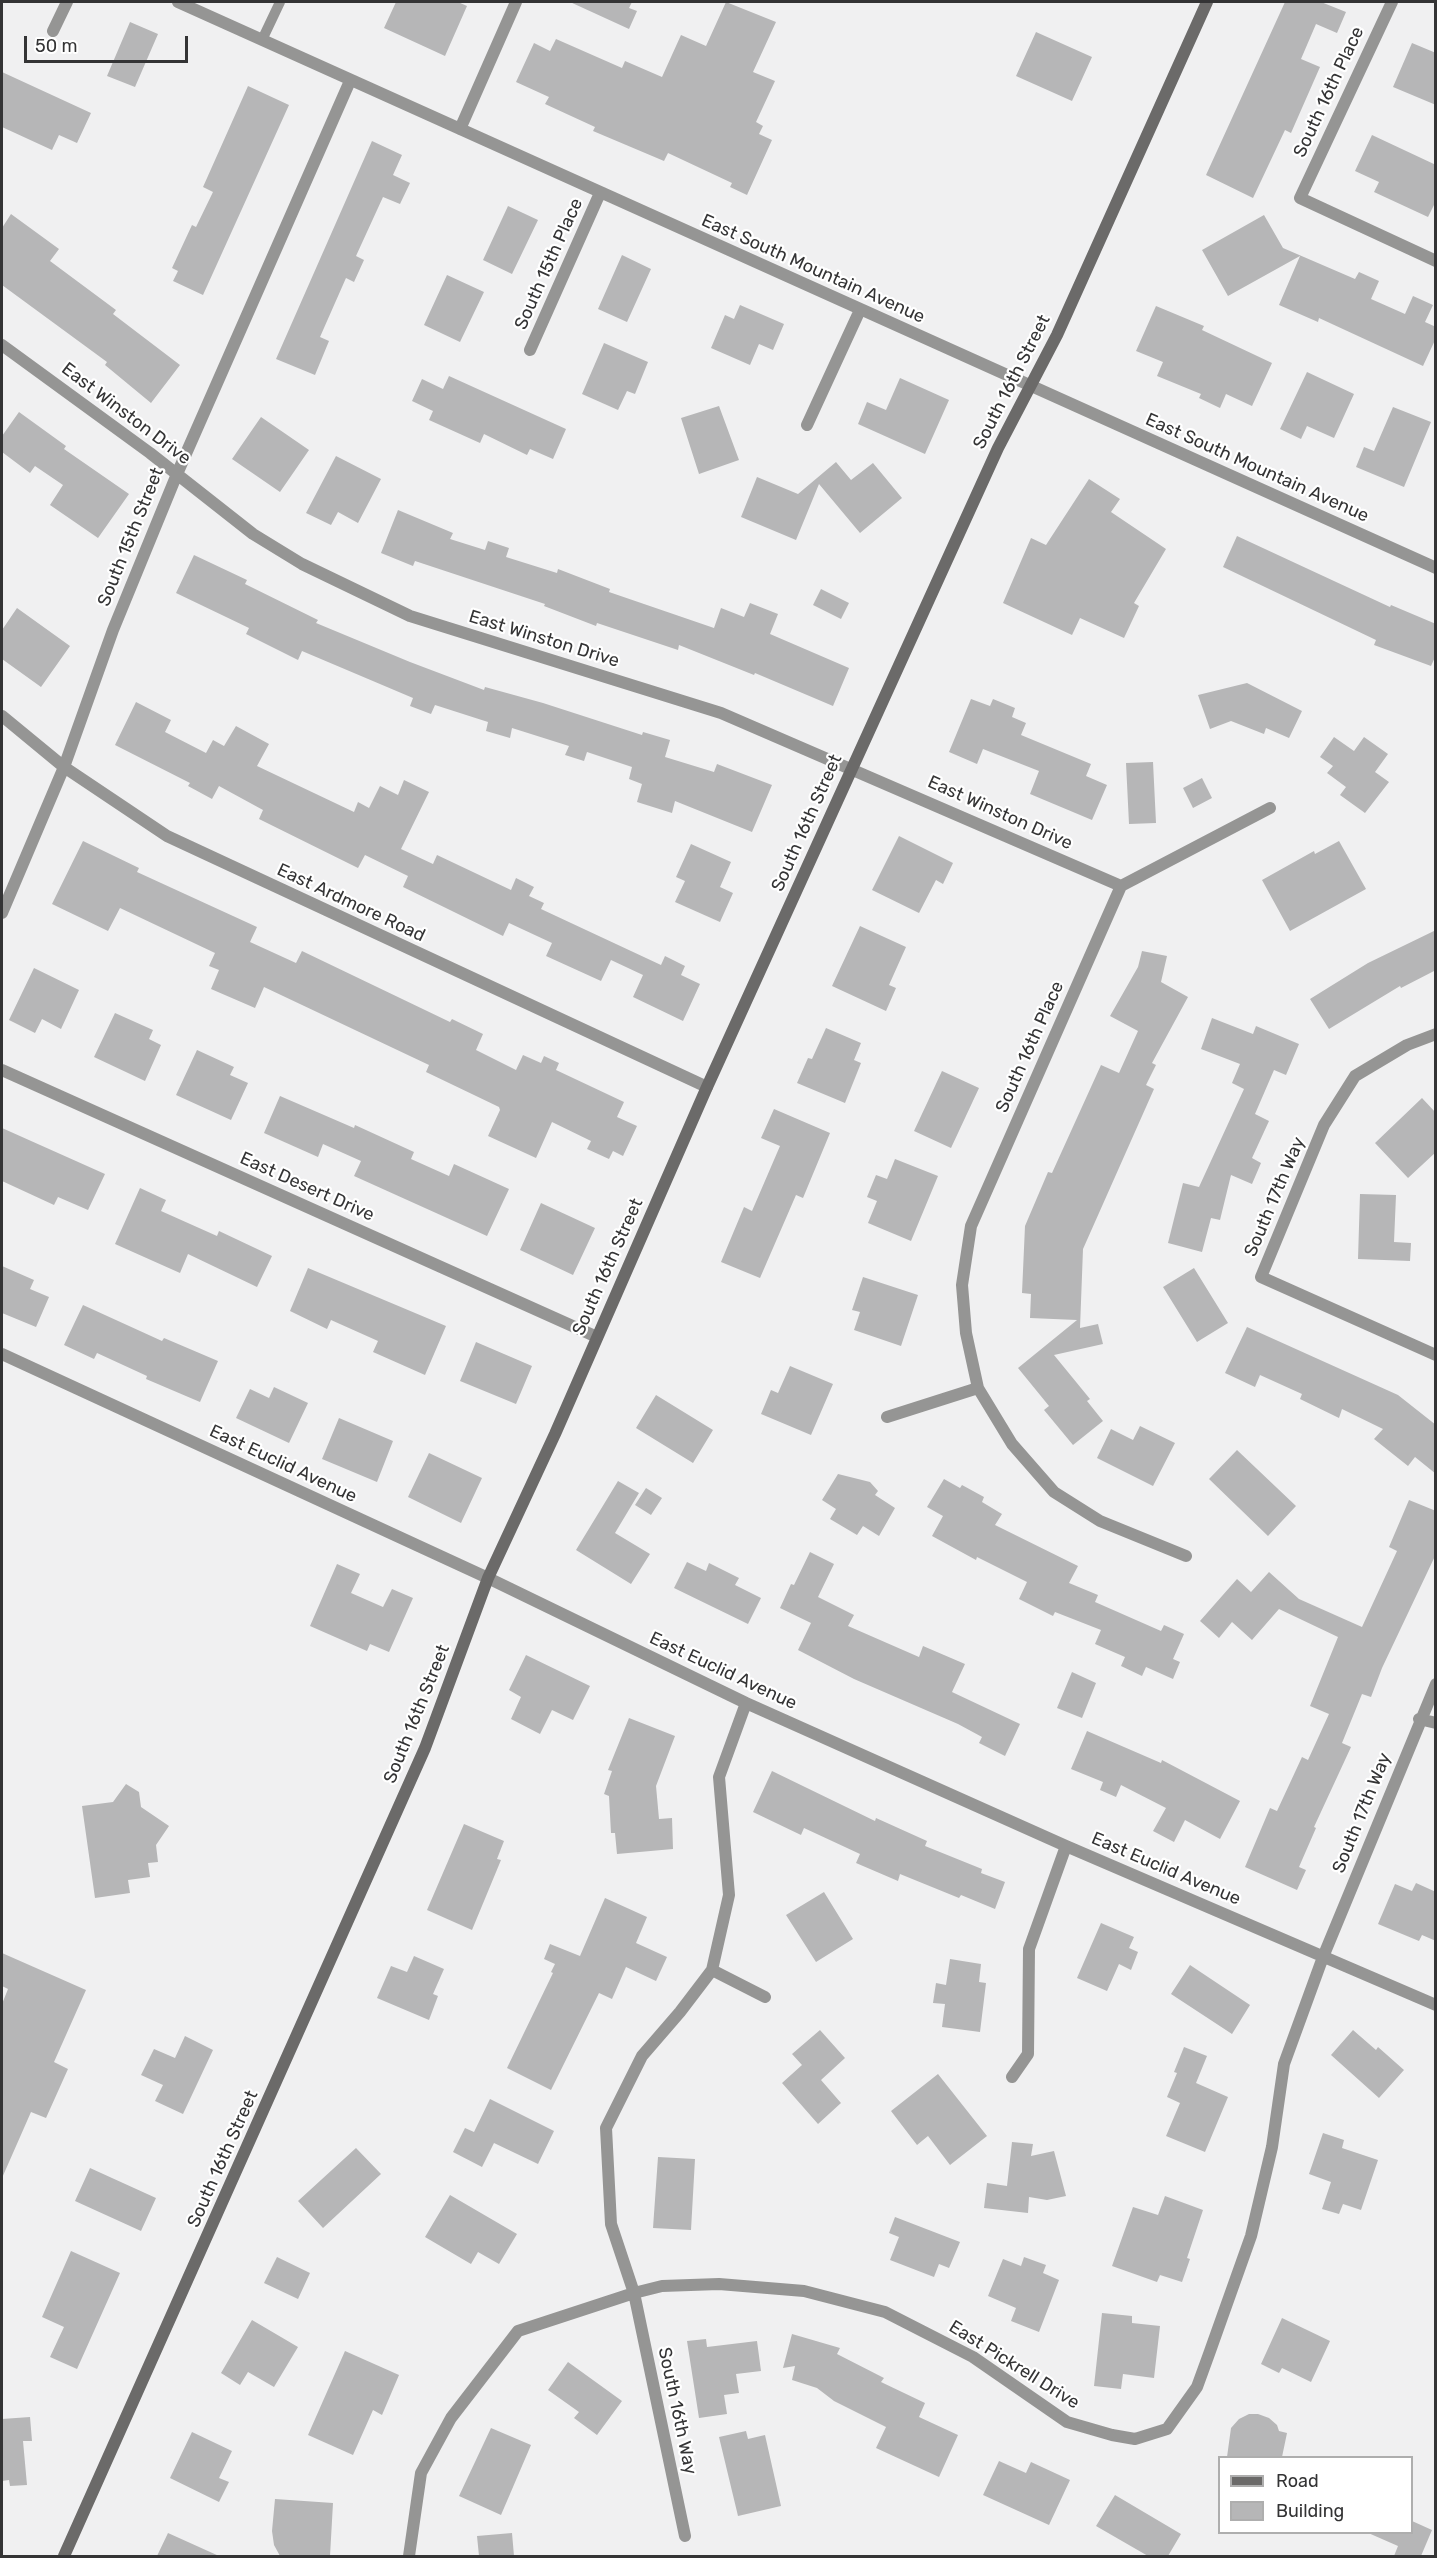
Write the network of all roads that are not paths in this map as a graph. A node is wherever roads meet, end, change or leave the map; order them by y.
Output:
1 (67, 2) edge
2 (178, 2) edge
3 (280, 2) edge
4 (516, 2) edge
5 (1207, 2) edge
6 (1392, 2) edge
7 (53, 31) dead end
8 (262, 40) junction
9 (350, 81) junction
10 (460, 129) junction
11 (600, 193) junction
12 (1436, 261) edge
13 (860, 310) junction
14 (2, 345) edge
15 (530, 350) dead end
16 (1030, 386) junction
17 (807, 425) dead end
18 (177, 474) junction
19 (1436, 568) edge
20 (2, 716) edge
21 (64, 766) junction
22 (851, 769) junction
23 (1270, 808) dead end
24 (1121, 886) junction
25 (2, 914) edge
26 (1436, 1034) edge
27 (2, 1070) edge
28 (707, 1087) junction
29 (597, 1337) junction
30 (2, 1354) edge
31 (1436, 1355) edge
32 (978, 1388) junction
33 (887, 1417) dead end
34 (1186, 1556) dead end
35 (488, 1578) junction
36 (1436, 1684) edge
37 (746, 1703) junction
38 (1419, 1719) junction
39 (1436, 1724) edge
40 (1066, 1846) junction
41 (1323, 1957) junction
42 (712, 1970) junction
43 (765, 1997) dead end
44 (1436, 2005) edge
45 (1012, 2077) dead end
46 (634, 2293) junction
47 (685, 2536) dead end
48 (64, 2556) edge
49 (409, 2556) edge

1 - 7 street
2 - 8 street, East South Mountain Avenue
3 - 8 lane
4 - 10 street
5 - 16 main road, South 16th Street
6 - 12 street, South 16th Place
8 - 9 street, East South Mountain Avenue
9 - 10 street, East South Mountain Avenue
9 - 18 street, South 15th Street
10 - 11 street, East South Mountain Avenue
11 - 13 street, East South Mountain Avenue
11 - 15 street, South 15th Place
13 - 16 street, East South Mountain Avenue
13 - 17 street
14 - 18 street, East Winston Drive
16 - 19 street, East South Mountain Avenue
16 - 22 main road, South 16th Street
18 - 21 street, South 15th Street
18 - 22 street, East Winston Drive
20 - 21 street, East Ardmore Road
21 - 25 street, South 15th Street
21 - 28 street, East Ardmore Road
22 - 24 street, East Winston Drive
22 - 28 main road, South 16th Street
23 - 24 street
24 - 32 street, South 16th Place
26 - 31 street, South 17th Way
27 - 29 street, East Desert Drive
28 - 29 main road, South 16th Street
29 - 35 main road, South 16th Street
30 - 35 street, East Euclid Avenue
32 - 33 street
32 - 34 street, South 16th Place
35 - 37 street, East Euclid Avenue
35 - 48 main road, South 16th Street
36 - 38 street, South 17th Way
37 - 40 street, East Euclid Avenue
37 - 42 street
38 - 39 street
38 - 41 street, South 17th Way
40 - 41 street, East Euclid Avenue
40 - 45 street
41 - 44 street, East Euclid Avenue
41 - 46 street, East Pickrell Drive
42 - 43 street
42 - 46 street
46 - 47 street, South 16th Way
46 - 49 street

